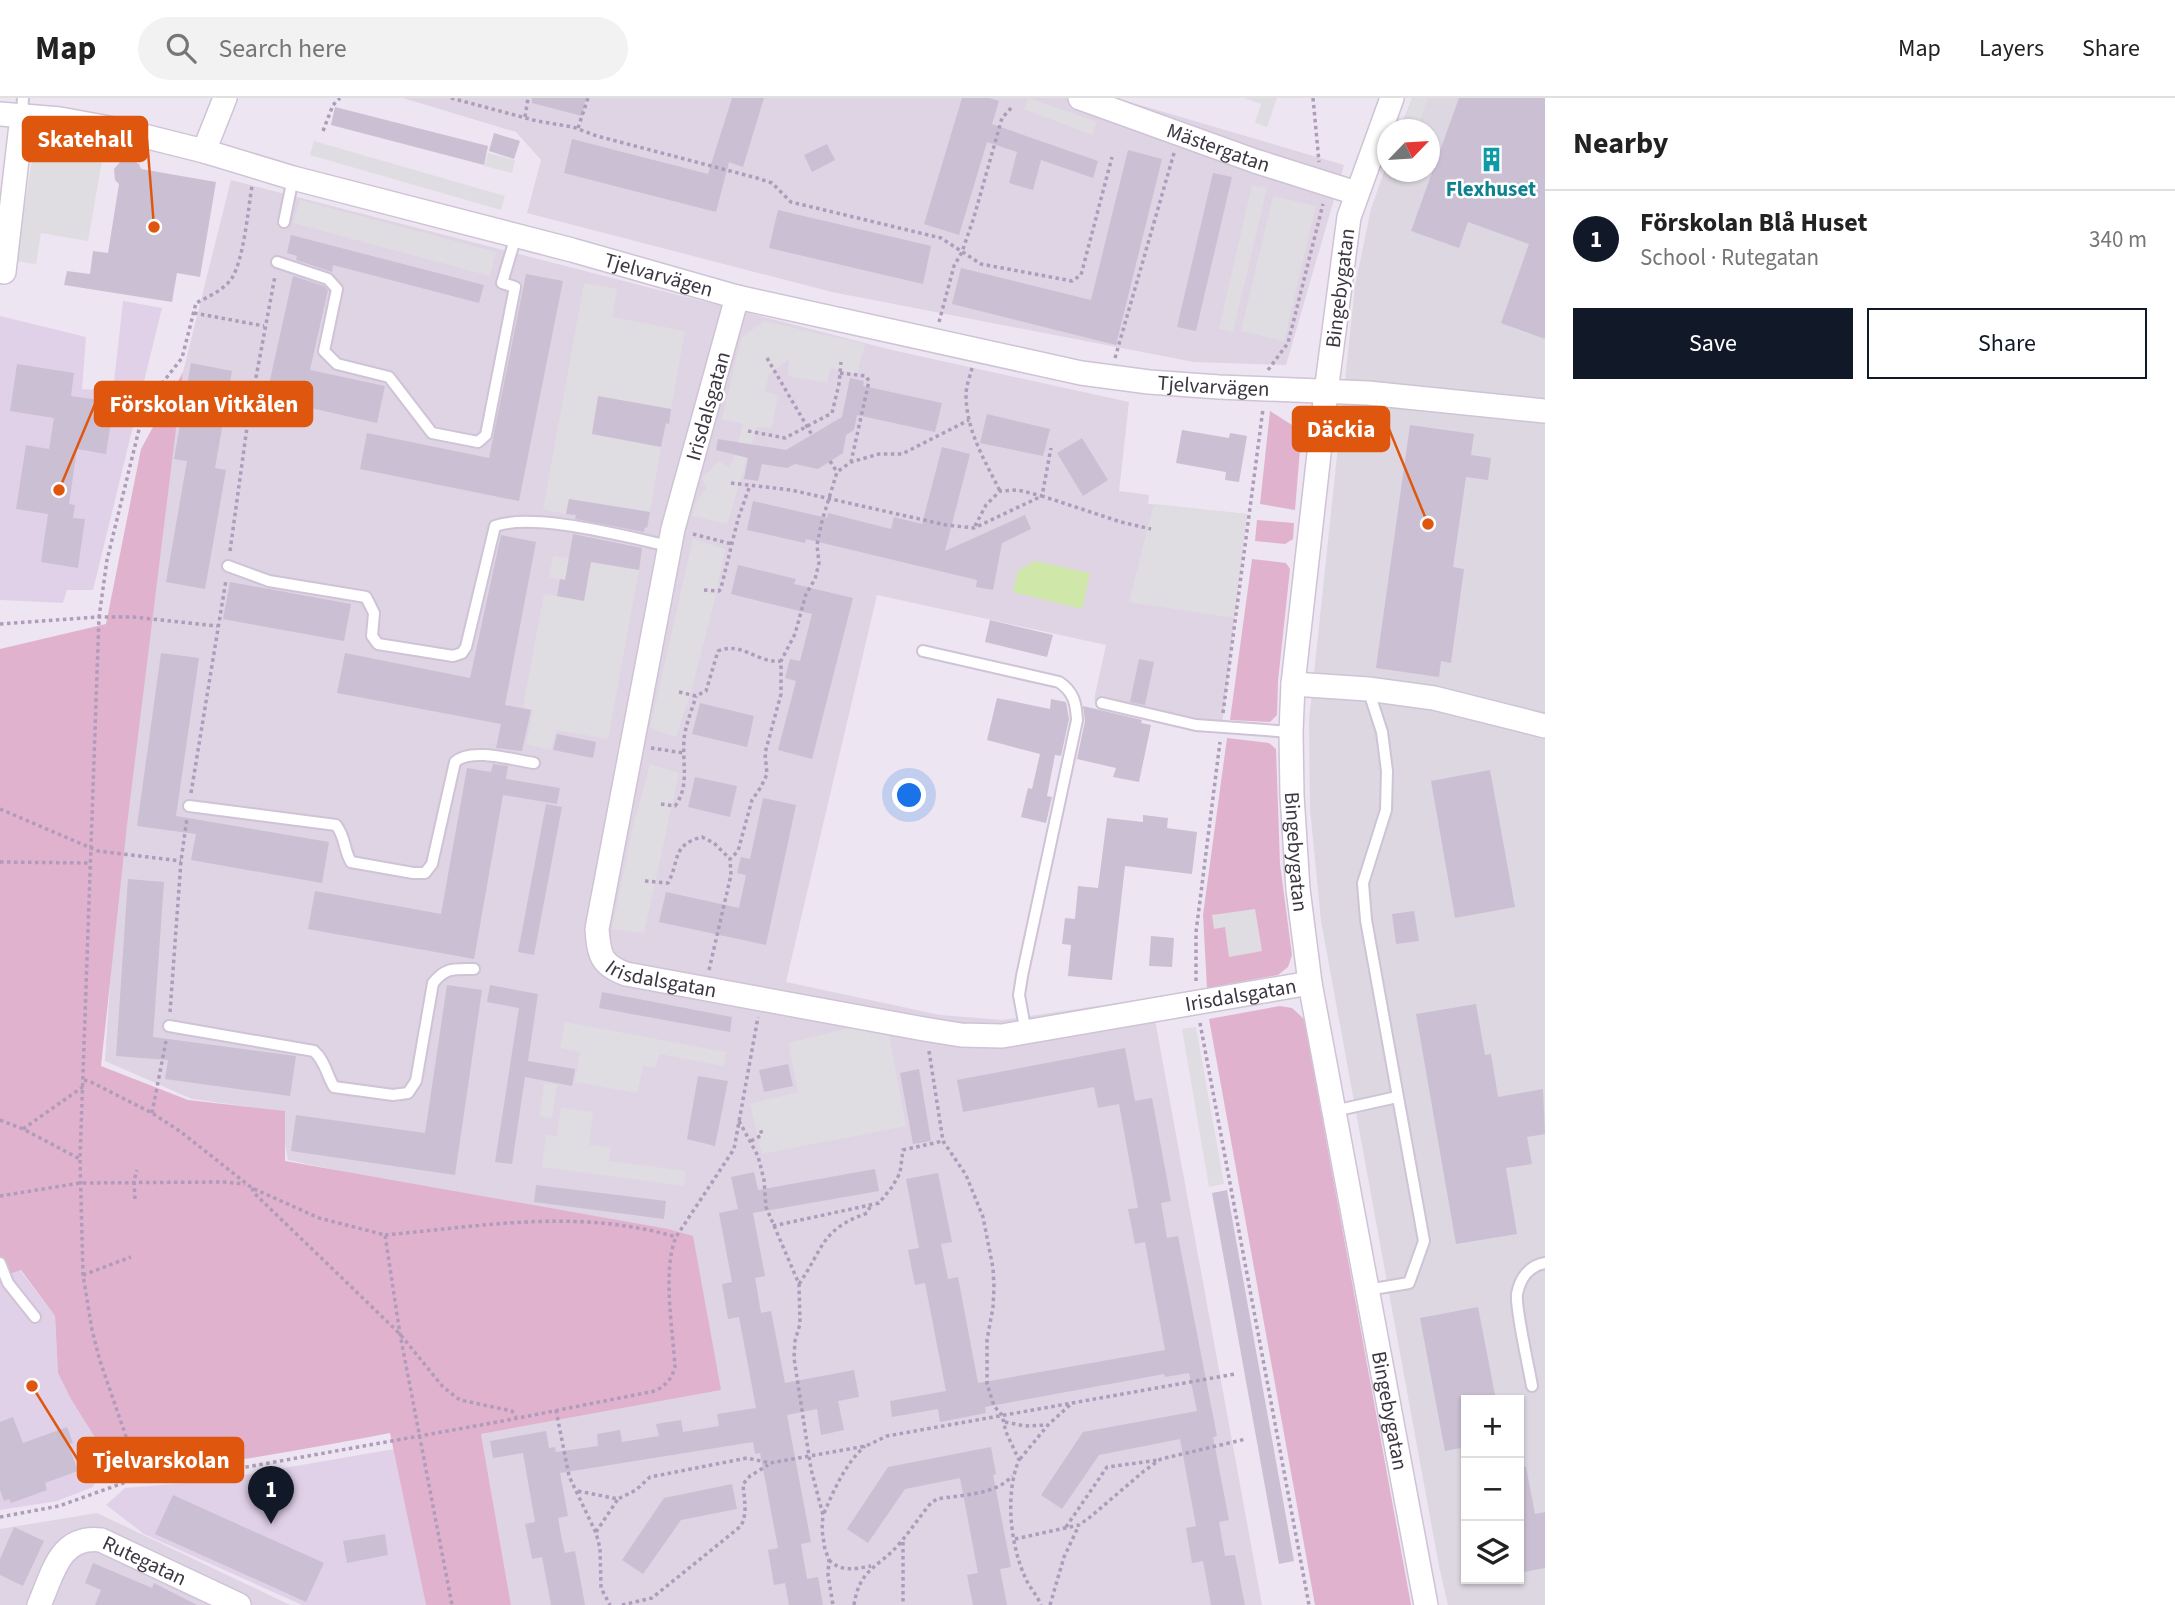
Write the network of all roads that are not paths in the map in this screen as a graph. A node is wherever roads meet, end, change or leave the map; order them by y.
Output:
1 (225, 98) edge
2 (1080, 98) edge
3 (1392, 98) edge
4 (15, 109) edge
5 (204, 150) junction
6 (293, 178) junction
7 (1356, 193) junction
8 (284, 222) dead end
9 (516, 236) junction
10 (277, 262) road end
11 (4, 272) dead end
12 (737, 297) junction
13 (1326, 392) junction
14 (1545, 411) edge
15 (672, 538) junction
16 (229, 566) road end
17 (922, 651) dead end
18 (1293, 684) junction
19 (1368, 690) junction
20 (1102, 703) dead end
21 (1545, 726) edge
22 (1291, 732) junction
23 (534, 763) dead end
24 (189, 806) road end
25 (474, 969) dead end
26 (1310, 984) junction
27 (169, 1027) road end
28 (1026, 1034) junction
29 (1397, 1097) junction
30 (1334, 1111) junction
31 (0, 1263) edge
32 (1545, 1263) edge
33 (1367, 1290) junction
34 (35, 1317) dead end
35 (1532, 1386) dead end
36 (39, 1605) edge
37 (239, 1605) edge
38 (1426, 1605) edge

1 - 5 street
2 - 7 street, Mästergatan
3 - 7 street, Bingebygatan
4 - 5 street, Tjelvarvägen
4 - 11 street
5 - 6 street, Tjelvarvägen
6 - 8 lane
6 - 9 street, Tjelvarvägen
7 - 13 street, Bingebygatan
9 - 10 lane
9 - 12 street, Tjelvarvägen
12 - 13 street, Tjelvarvägen
12 - 15 street, Irisdalsgatan
13 - 14 street, Tjelvarvägen
13 - 18 street, Bingebygatan
15 - 16 lane
15 - 28 street, Irisdalsgatan
17 - 28 lane
18 - 19 street
18 - 22 street, Bingebygatan
19 - 21 street
19 - 29 lane
20 - 22 lane
22 - 26 street, Bingebygatan
23 - 24 lane
25 - 27 lane
26 - 28 street, Irisdalsgatan
26 - 30 street, Bingebygatan
29 - 30 lane
29 - 33 lane
30 - 33 street, Bingebygatan
31 - 34 lane
32 - 35 lane
33 - 38 street, Bingebygatan
36 - 37 street, Rutegatan

